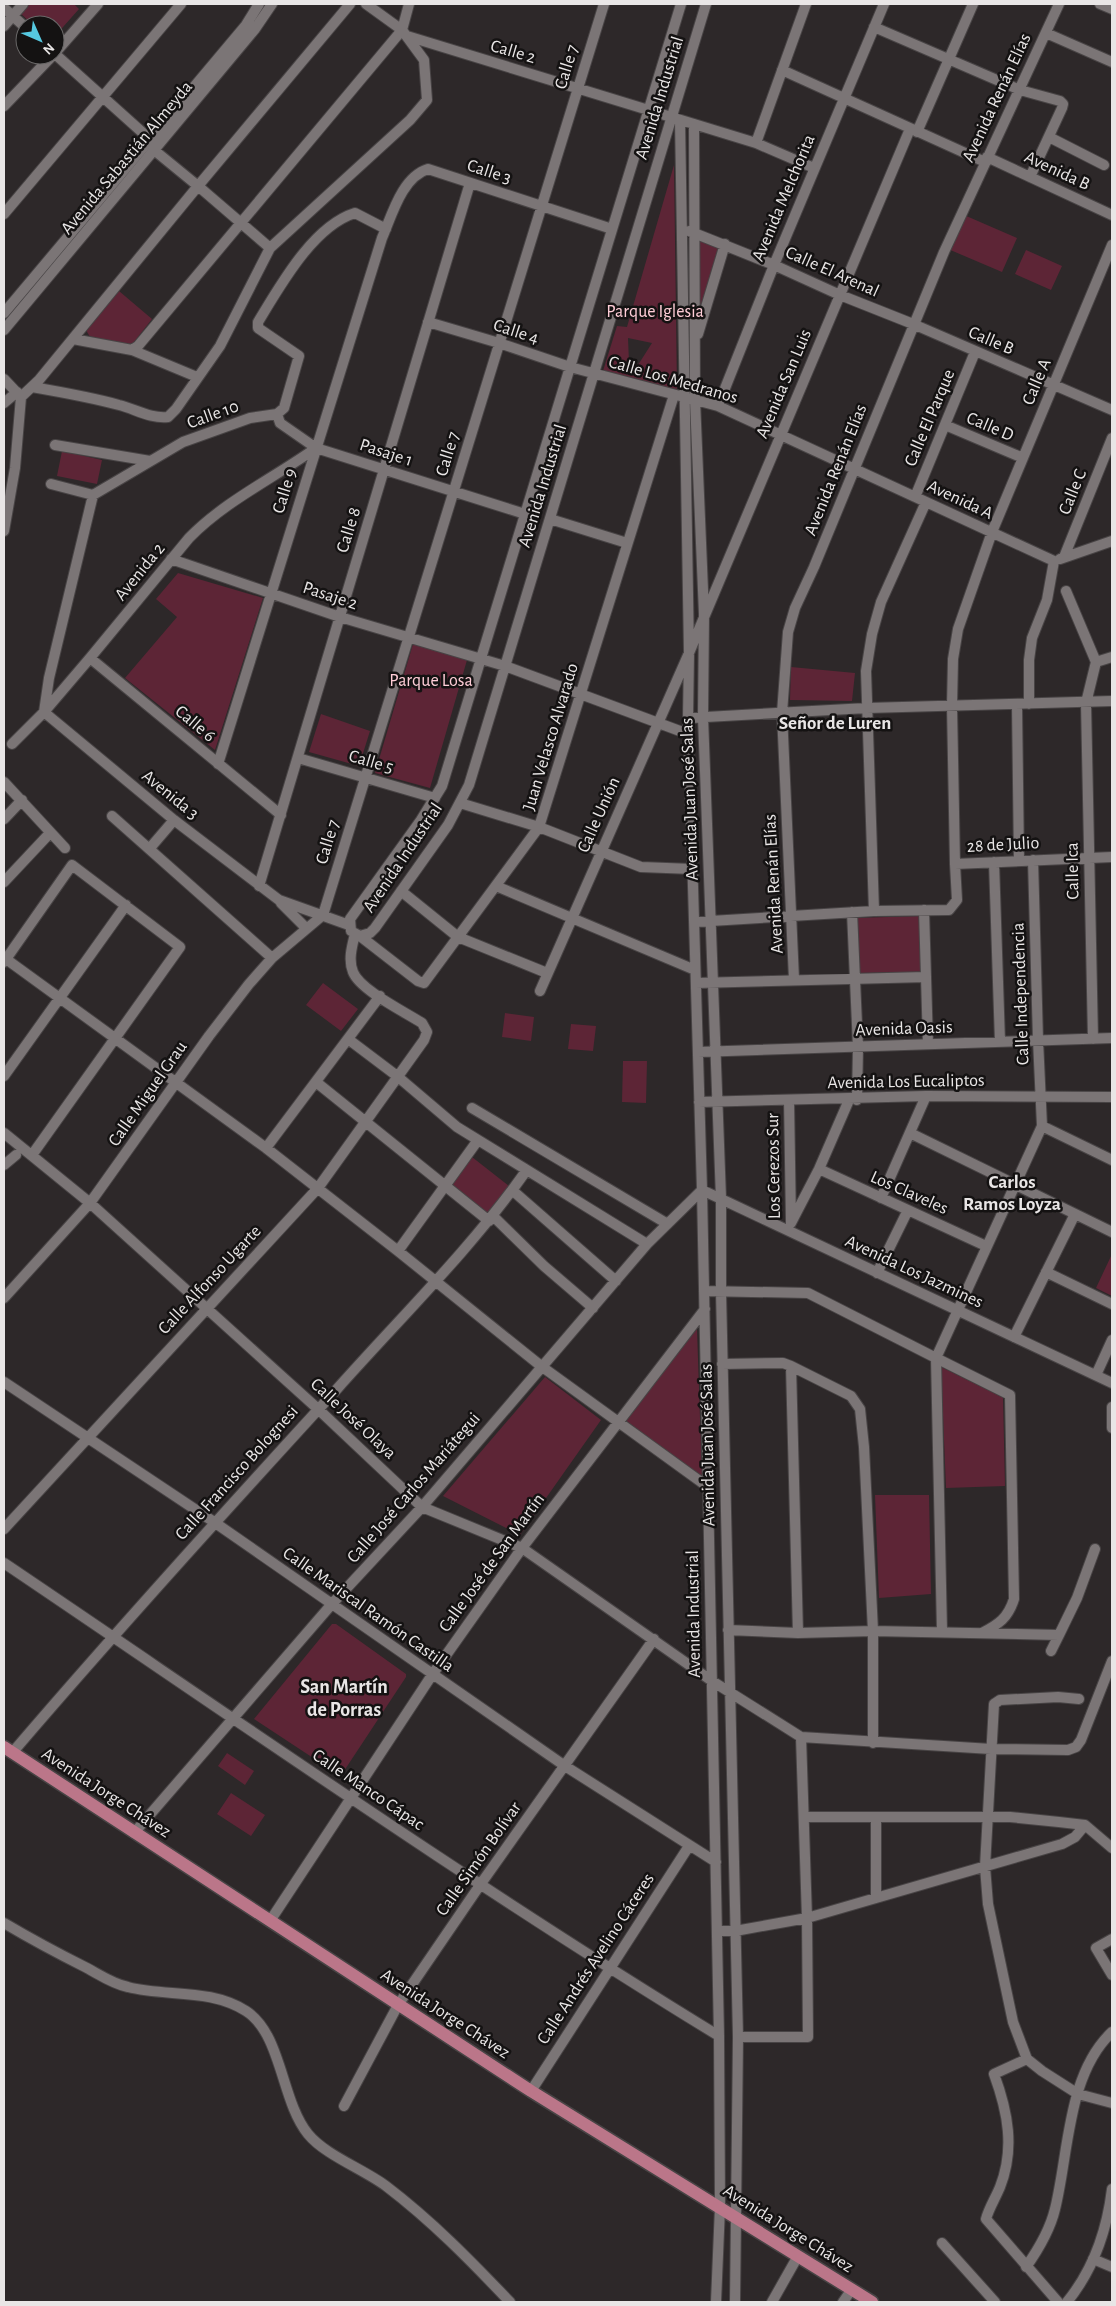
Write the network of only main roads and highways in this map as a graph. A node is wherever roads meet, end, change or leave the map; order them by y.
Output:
1 (8, 1750) edge
2 (872, 2302) edge

1 - 2 main road, Avenida Jorge Chávez

